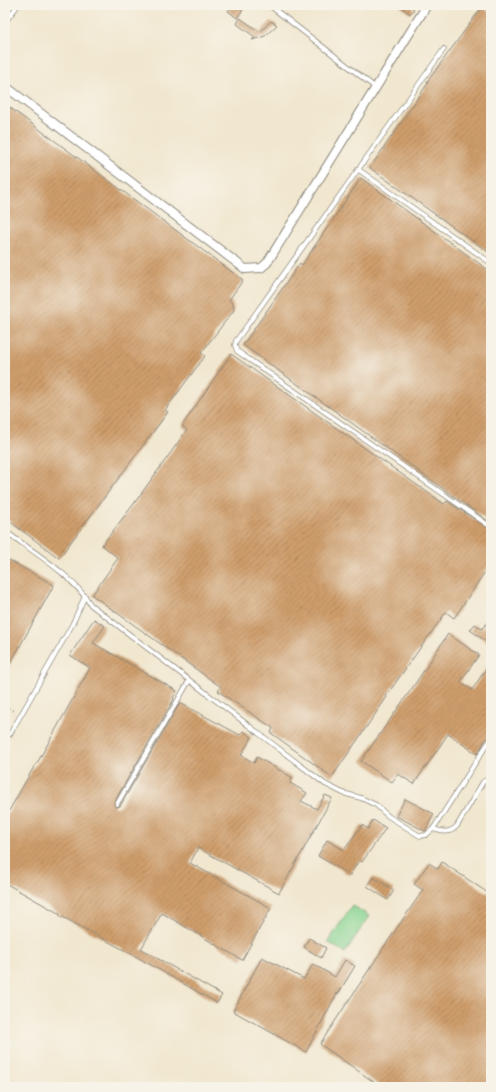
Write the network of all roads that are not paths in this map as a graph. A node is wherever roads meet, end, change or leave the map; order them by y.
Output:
1 (18, 5) edge
2 (269, 5) edge
3 (427, 5) edge
4 (5, 22) edge
5 (444, 49) dead end
6 (5, 86) edge
7 (376, 88) junction
8 (359, 170) junction
9 (491, 263) edge
10 (491, 527) edge
11 (5, 531) edge
12 (85, 596) junction
13 (189, 681) junction
14 (10, 734) dead end
15 (491, 742) edge
16 (491, 780) edge
17 (118, 804) dead end
18 (433, 829) junction

1 - 4 lane
2 - 7 lane
3 - 7 street
5 - 8 lane
6 - 7 street
8 - 9 lane
8 - 10 lane
11 - 12 lane
12 - 13 lane
12 - 14 lane
13 - 17 lane
13 - 18 lane
15 - 18 lane
16 - 18 lane

